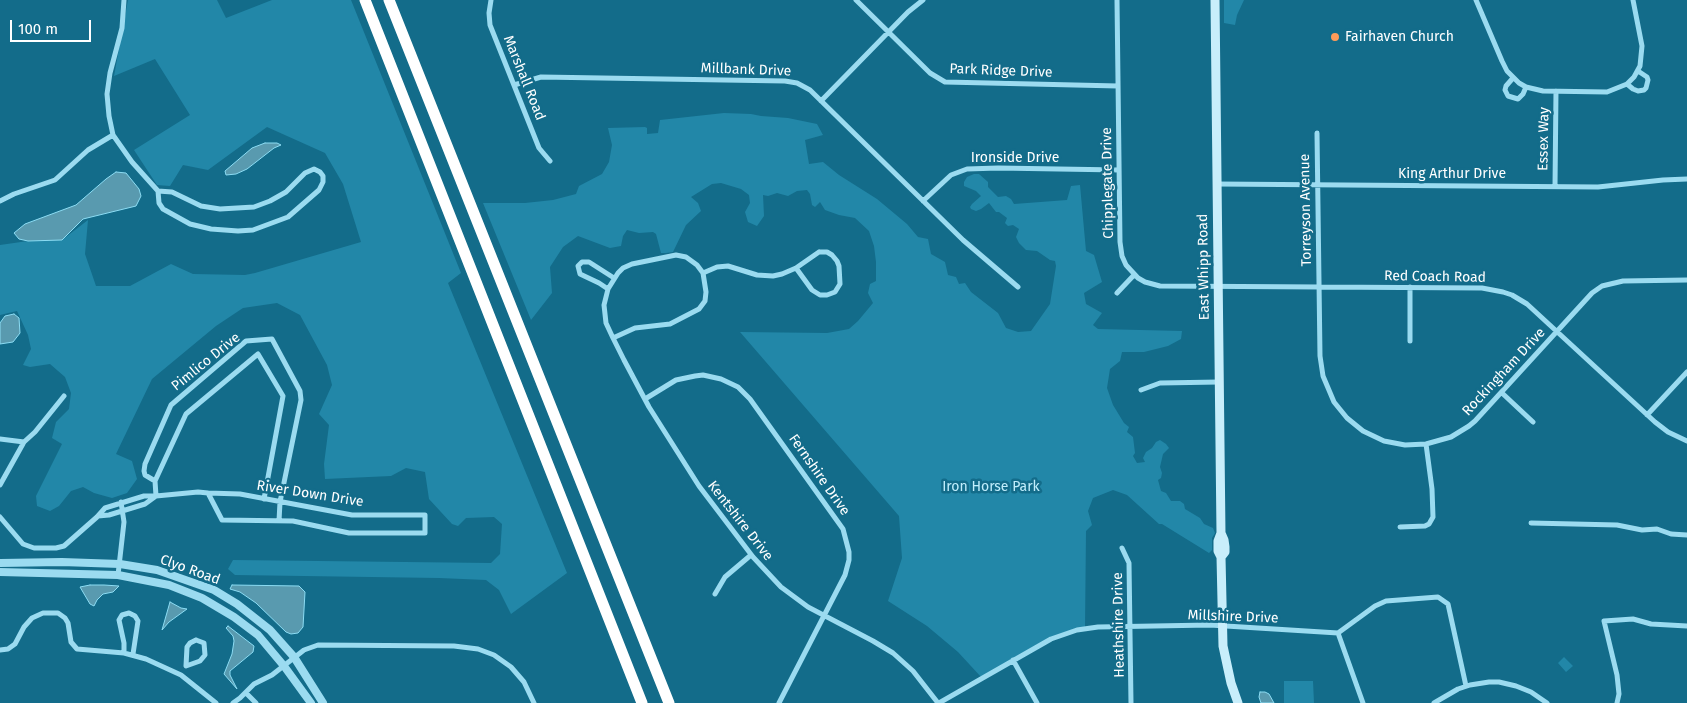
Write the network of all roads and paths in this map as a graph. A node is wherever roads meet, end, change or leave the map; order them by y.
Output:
1 (124, 0) edge
2 (365, 0) edge
3 (388, 0) edge
4 (492, 0) edge
5 (856, 0) edge
6 (923, 0) edge
7 (1117, 0) edge
8 (1215, 0) edge
9 (1476, 0) edge
10 (1633, 0) edge
11 (888, 32) junction
12 (1638, 71) junction
13 (1513, 78) junction
14 (1627, 84) junction
15 (514, 85) junction
16 (1118, 86) junction
17 (1526, 87) junction
18 (1556, 91) junction
19 (821, 101) junction
20 (1317, 133) dead end
21 (113, 135) junction
22 (550, 160) dead end
23 (1119, 170) junction
24 (1687, 179) edge
25 (1217, 184) junction
26 (1317, 184) junction
27 (1555, 186) junction
28 (158, 191) junction
29 (0, 201) edge
30 (923, 202) junction
31 (796, 268) junction
32 (703, 274) junction
33 (1134, 274) junction
34 (614, 278) junction
35 (1687, 280) edge
36 (1218, 286) junction
37 (1018, 287) dead end
38 (1319, 287) junction
39 (1410, 288) junction
40 (608, 289) junction
41 (1117, 293) dead end
42 (1557, 332) junction
43 (613, 338) junction
44 (1410, 341) dead end
45 (1687, 372) edge
46 (1219, 382) junction
47 (1141, 390) dead end
48 (1502, 392) junction
49 (64, 396) dead end
50 (645, 399) junction
51 (1647, 415) junction
52 (1533, 422) dead end
53 (0, 439) edge
54 (1687, 441) edge
55 (24, 442) junction
56 (1426, 444) junction
57 (155, 481) junction
58 (0, 485) edge
59 (208, 493) junction
60 (156, 496) junction
61 (264, 499) junction
62 (121, 502) junction
63 (280, 502) junction
64 (122, 511) junction
65 (97, 516) junction
66 (0, 517) edge
67 (279, 521) junction
68 (1531, 523) dead end
69 (2, 525) edge
70 (1400, 527) dead end
71 (1687, 535) edge
72 (1122, 548) dead end
73 (751, 555) junction
74 (0, 563) edge
75 (120, 564) junction
76 (0, 572) edge
77 (118, 575) junction
78 (715, 594) dead end
79 (824, 615) junction
80 (1222, 626) junction
81 (1687, 626) edge
82 (1130, 627) junction
83 (1338, 633) junction
84 (0, 650) edge
85 (124, 653) junction
86 (133, 654) junction
87 (294, 658) junction
88 (1013, 660) junction
89 (186, 666) junction
90 (284, 666) junction
91 (181, 675) junction
92 (1466, 686) junction
93 (246, 693) junction
94 (216, 703) edge
95 (233, 703) edge
96 (256, 703) edge
97 (311, 703) edge
98 (323, 703) edge
99 (534, 703) edge
100 (642, 703) edge
101 (669, 703) edge
102 (779, 703) edge
103 (938, 703) edge
104 (1037, 703) edge
105 (1131, 703) edge
106 (1238, 703) edge
107 (1363, 703) edge
108 (1434, 703) edge
109 (1547, 703) edge
110 (1617, 703) edge

1 - 21 street
2 - 100 highway
3 - 101 highway
4 - 15 street, Marshall Road
5 - 11 street, Park Ridge Drive
6 - 11 street
7 - 16 street, Chipplegate Drive
8 - 25 main road, East Whipp Road
9 - 13 street
10 - 12 street
11 - 16 street, Park Ridge Drive
11 - 19 street
12 - 14 street
12 - 14 street
13 - 17 street
13 - 17 street
14 - 18 street
15 - 19 street, Millbank Drive
15 - 22 street, Marshall Road
16 - 23 street, Chipplegate Drive
17 - 18 street
18 - 27 street, Essex Way
19 - 30 street, Millbank Drive
20 - 26 street, Torreyson Avenue
21 - 28 street
21 - 29 street
23 - 30 street, Ironside Drive
23 - 33 street, Chipplegate Drive
24 - 27 street, King Arthur Drive
25 - 26 street, King Arthur Drive
25 - 36 main road, East Whipp Road
26 - 27 street, King Arthur Drive
26 - 38 street, Torreyson Avenue
28 - 28 street
30 - 37 street, Millbank Drive
31 - 31 street
31 - 32 street
32 - 34 street
32 - 43 street
33 - 36 street
33 - 41 street
34 - 40 street, Kentshire Drive
34 - 40 street
35 - 42 street, Rockingham Drive
36 - 38 street, Red Coach Road
36 - 46 main road, East Whipp Road
38 - 39 street, Red Coach Road
38 - 56 street, Rockingham Drive
39 - 42 street, Red Coach Road
39 - 44 street
40 - 43 street, Kentshire Drive
42 - 48 street, Rockingham Drive
42 - 51 street, Red Coach Road
43 - 50 street, Kentshire Drive
45 - 51 street
46 - 47 street
46 - 80 main road, East Whipp Road
48 - 52 street
48 - 56 street, Rockingham Drive
49 - 55 street
50 - 73 street, Kentshire Drive
50 - 79 street, Fernshire Drive
51 - 54 street, Red Coach Road
53 - 55 street
55 - 58 street
56 - 70 street
57 - 60 street, Pimlico Drive
57 - 61 street, Pimlico Drive
57 - 63 street, Pimlico Drive
59 - 60 street, River Down Drive
59 - 61 street, River Down Drive
59 - 67 street, River Down Drive
60 - 62 street, River Down Drive
60 - 64 street, River Down Drive
61 - 63 street, River Down Drive
62 - 64 street
62 - 65 street, River Down Drive
63 - 67 street, Pimlico Drive
63 - 67 street, River Down Drive
64 - 65 street, River Down Drive
64 - 75 street
65 - 69 street, River Down Drive
66 - 69 street, River Down Drive
68 - 71 street
72 - 82 street, Heathshire Drive
73 - 78 street
73 - 79 street, Kentshire Drive
74 - 75 street, Clyo Road
75 - 77 street
75 - 87 street, Clyo Road
76 - 77 street, Clyo Road
77 - 90 street, Clyo Road
79 - 102 street, Fernshire Drive
79 - 103 street, Kentshire Drive
80 - 82 street, Millshire Drive
80 - 83 street, Millshire Drive
80 - 106 main road, East Whipp Road
81 - 110 street
82 - 88 street, Millshire Drive
82 - 105 street, Heathshire Drive
83 - 92 street
83 - 107 street
84 - 85 street
85 - 86 street
85 - 86 street
86 - 91 street
87 - 90 street
87 - 98 street, Clyo Road
87 - 99 street
88 - 103 street, Millshire Drive
88 - 104 street
89 - 89 street
89 - 91 street
90 - 93 street
90 - 97 street, Clyo Road
91 - 94 street
92 - 108 street
92 - 109 street
93 - 95 street
93 - 96 street

